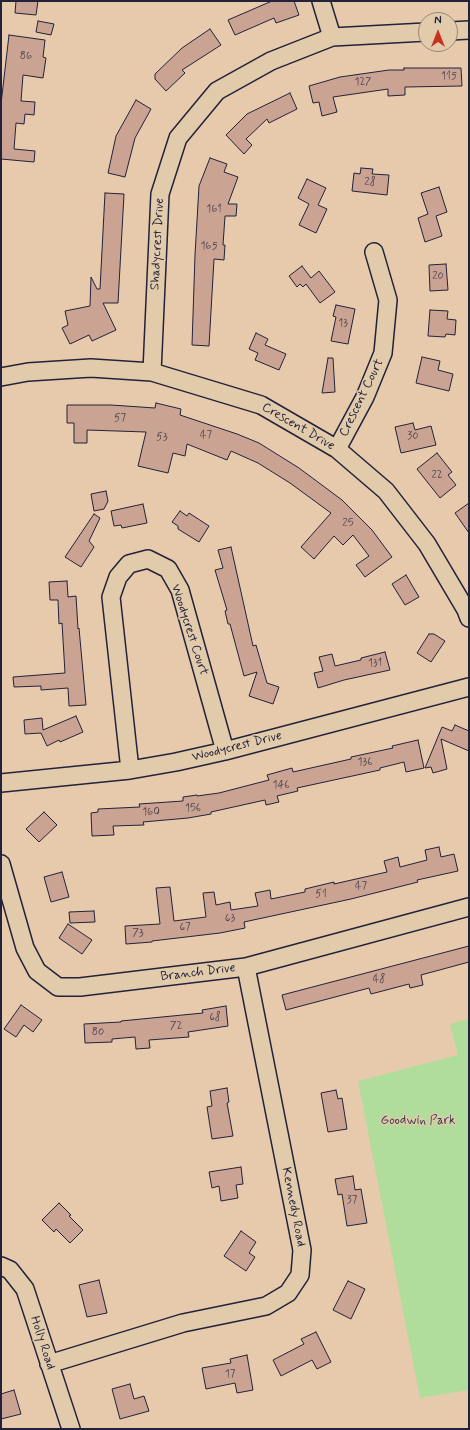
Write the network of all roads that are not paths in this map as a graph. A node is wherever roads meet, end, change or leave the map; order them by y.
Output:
1 (321, 1) edge
2 (469, 30) edge
3 (458, 31) edge
4 (418, 32) edge
5 (332, 37) junction
6 (374, 252) dead end
7 (152, 372) junction
8 (1, 377) edge
9 (337, 449) junction
10 (469, 618) edge
11 (469, 687) edge
12 (225, 751) junction
13 (130, 770) junction
14 (1, 783) edge
15 (1, 864) edge
16 (469, 907) edge
17 (246, 967) junction
18 (1, 1266) edge
19 (49, 1364) junction
20 (71, 1429) edge

1 - 5 street
2 - 3 street
4 - 5 street, Shadycrest Drive
5 - 7 street, Shadycrest Drive
6 - 9 street, Crescent Court
7 - 8 street, Crescent Drive
7 - 9 street, Crescent Drive
9 - 10 street, Crescent Drive
11 - 12 street, Woodycrest Drive
12 - 13 street, Woodycrest Drive
12 - 13 street, Woodycrest Court
13 - 14 street, Woodycrest Drive
15 - 17 street, Branch Drive
16 - 17 street, Branch Drive
17 - 19 street, Kennedy Road
18 - 19 street, Holly Road
19 - 20 street, Holly Road

